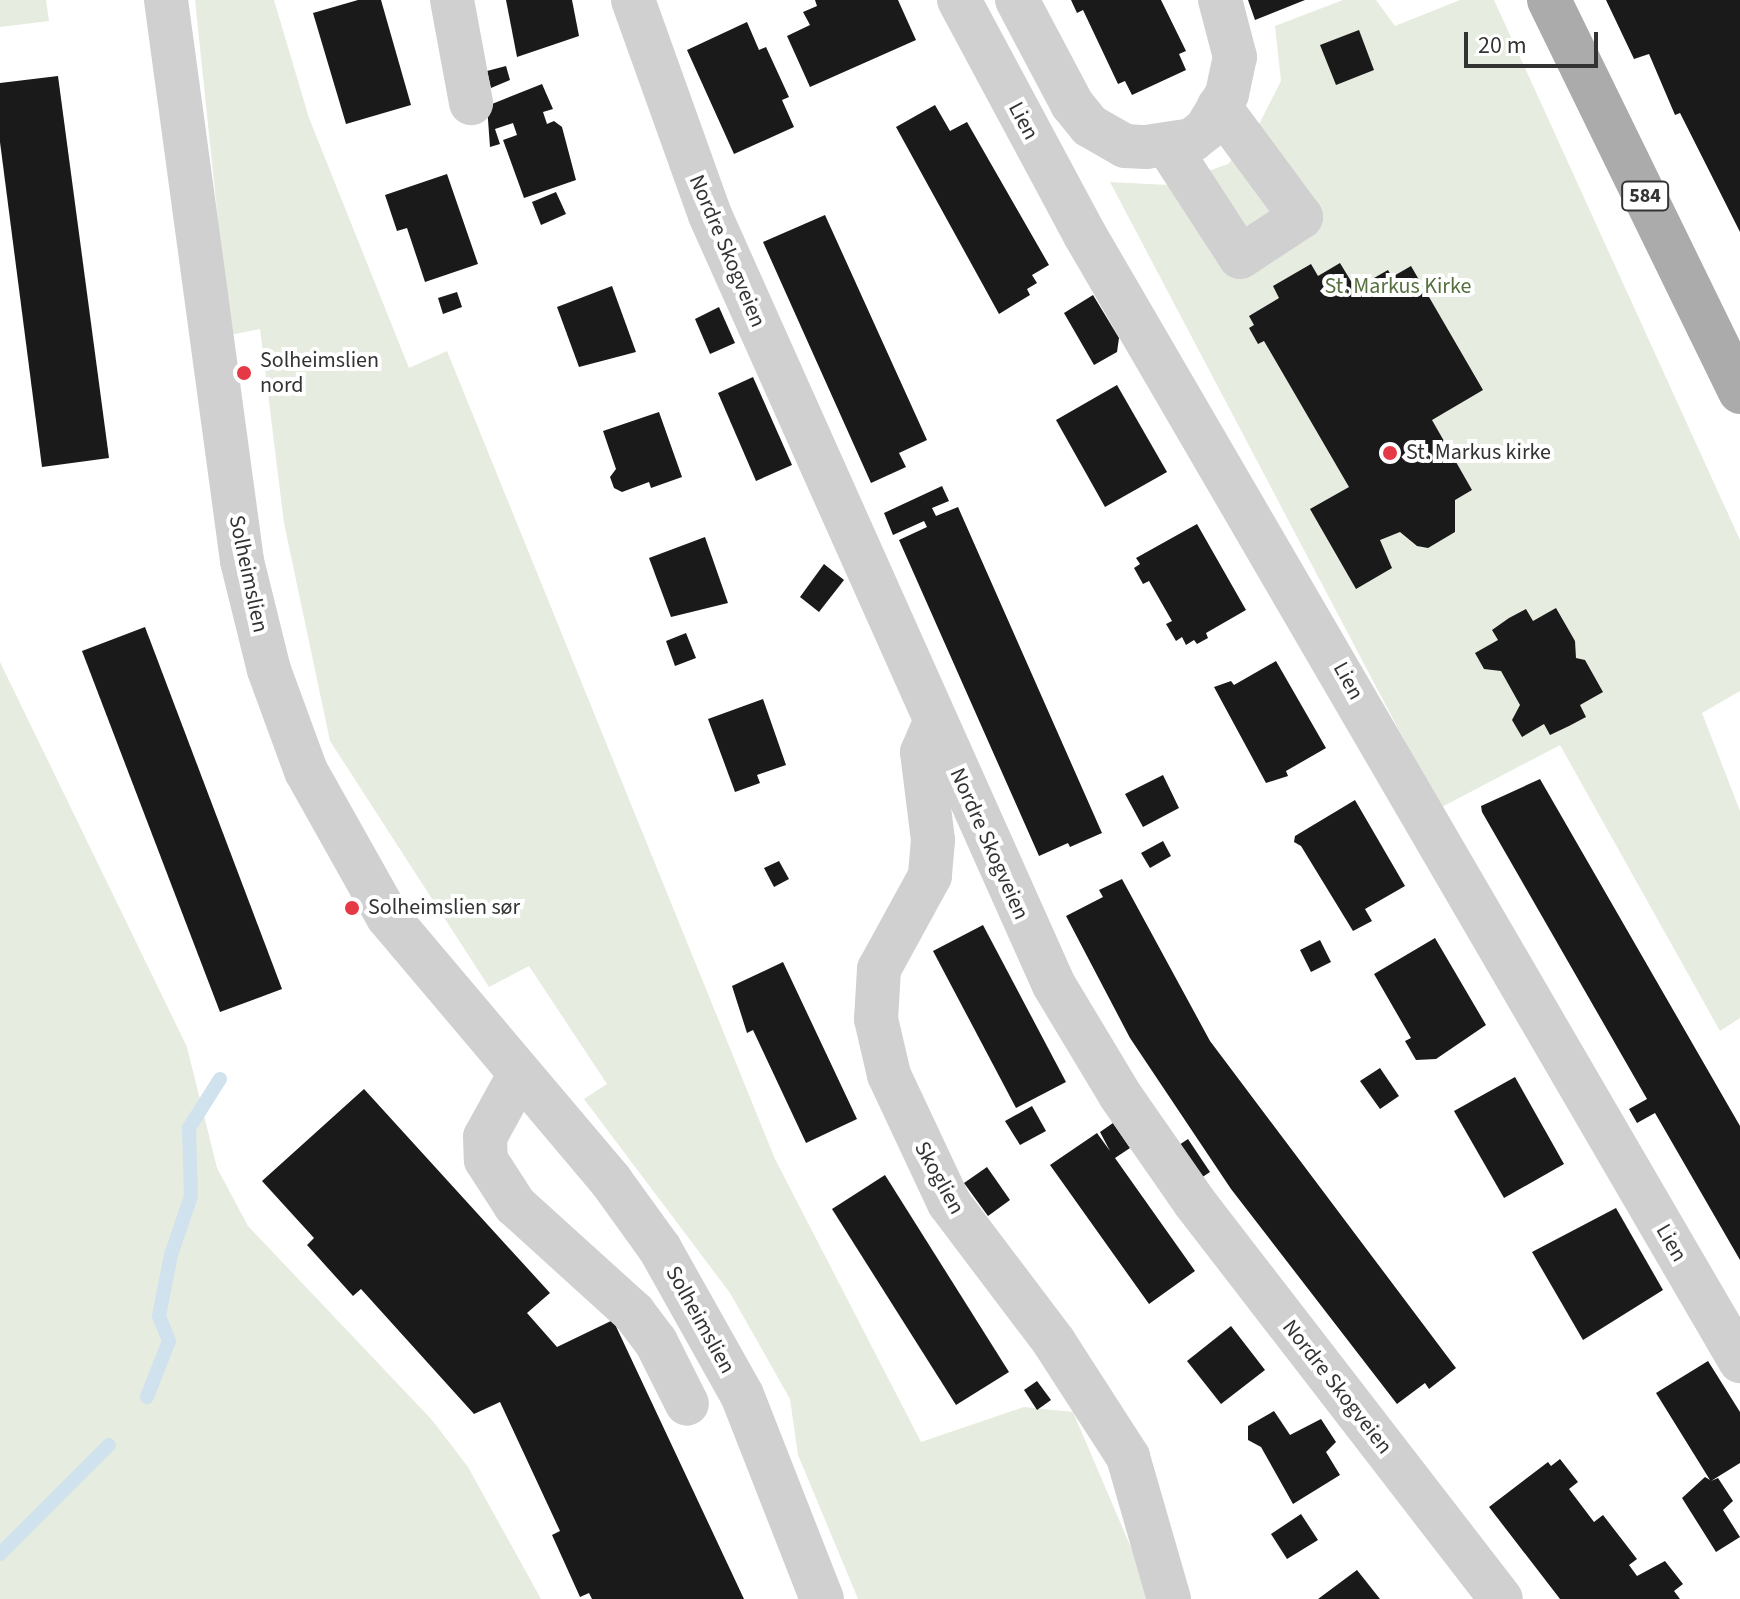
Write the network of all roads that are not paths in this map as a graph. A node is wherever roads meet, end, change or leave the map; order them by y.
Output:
1 (166, 0) edge
2 (452, 0) edge
3 (633, 0) edge
4 (959, 0) edge
5 (1017, 0) edge
6 (1220, 0) edge
7 (1549, 0) edge
8 (471, 103) dead end
9 (1219, 106) junction
10 (1168, 146) junction
11 (1740, 392) edge
12 (935, 722) junction
13 (518, 1077) junction
14 (1740, 1361) edge
15 (687, 1404) dead end
16 (822, 1599) edge
17 (1169, 1599) edge
18 (1501, 1599) edge

1 - 13 street, Solheimslien
2 - 8 street
3 - 12 street, Nordre Skogveien
4 - 14 street, Lien
5 - 10 street
6 - 9 street
7 - 11 main road, 584
9 - 10 street
9 - 10 street
12 - 17 street, Skoglien
12 - 18 street, Nordre Skogveien
13 - 15 street
13 - 16 street, Solheimslien

